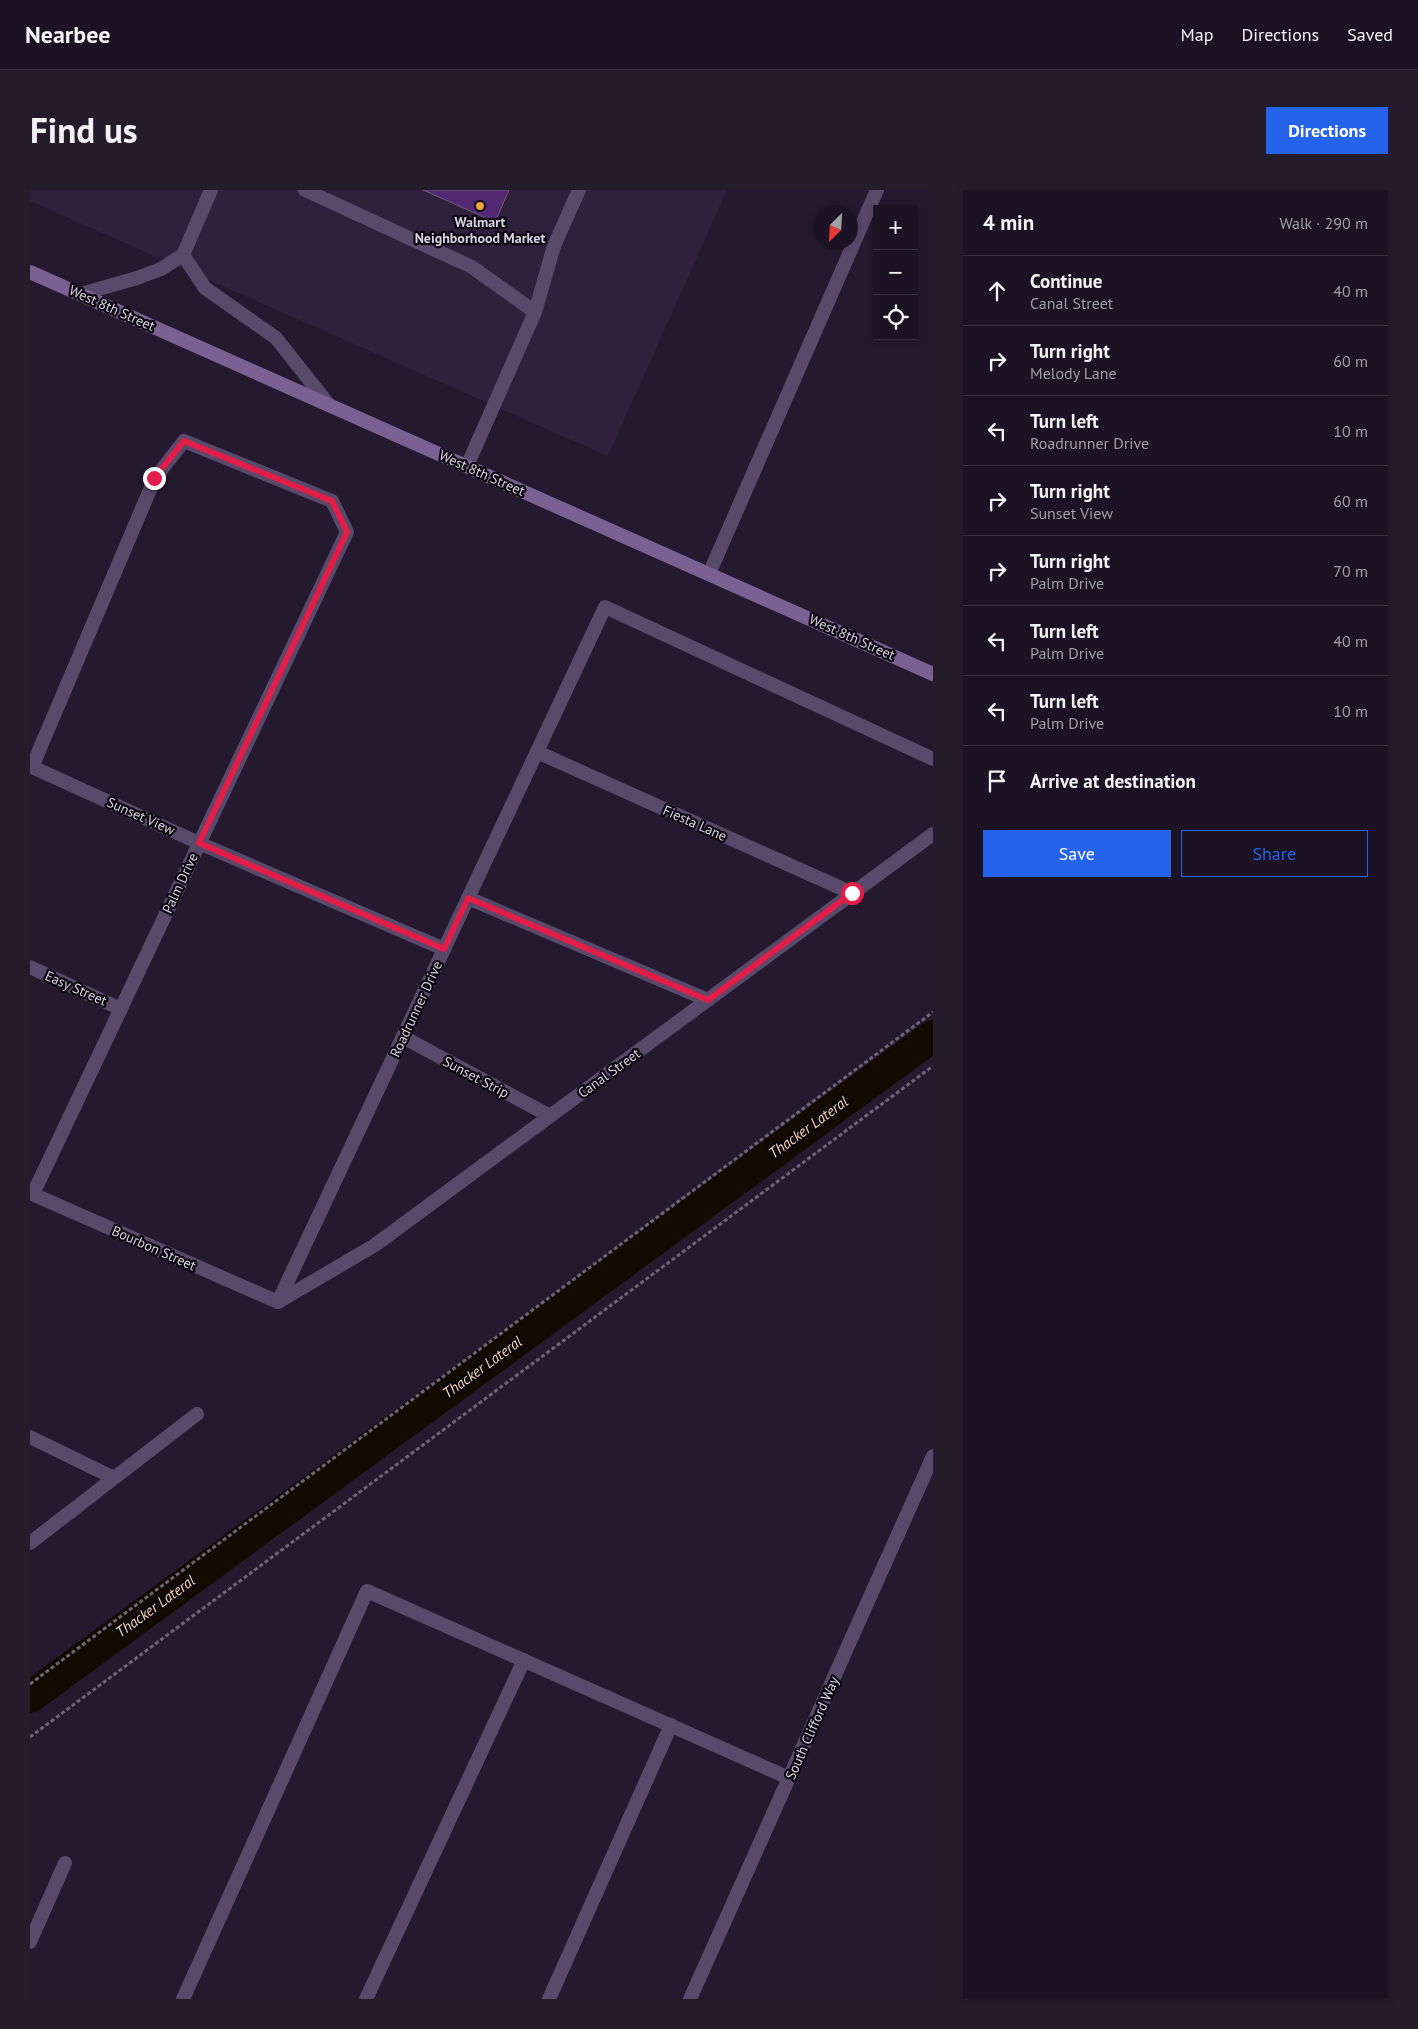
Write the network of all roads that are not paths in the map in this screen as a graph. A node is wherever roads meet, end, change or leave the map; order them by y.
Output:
1 (211, 190) edge
2 (305, 190) edge
3 (580, 190) edge
4 (877, 190) edge
5 (183, 254) junction
6 (30, 272) edge
7 (81, 294) junction
8 (535, 312) junction
9 (329, 405) junction
10 (467, 466) junction
11 (709, 574) junction
12 (933, 674) edge
13 (537, 752) junction
14 (933, 759) edge
15 (31, 766) edge
16 (933, 834) edge
17 (199, 843) junction
18 (852, 893) junction
19 (468, 898) junction
20 (444, 949) junction
21 (30, 967) edge
22 (708, 1000) junction
23 (121, 1009) junction
24 (402, 1037) junction
25 (550, 1116) junction
26 (32, 1193) edge
27 (278, 1302) junction
28 (197, 1414) dead end
29 (30, 1437) edge
30 (933, 1456) edge
31 (114, 1478) junction
32 (30, 1543) edge
33 (524, 1660) junction
34 (671, 1725) junction
35 (789, 1778) junction
36 (65, 1863) dead end
37 (30, 1942) edge
38 (183, 1999) edge
39 (366, 1999) edge
40 (549, 1999) edge
41 (690, 1999) edge

1 - 5 street
2 - 8 street
3 - 8 street
4 - 11 street
5 - 7 street
5 - 9 street
6 - 7 main road, West 8th Street
7 - 9 main road, West 8th Street
8 - 10 street
9 - 10 main road, West 8th Street
10 - 11 main road, West 8th Street
11 - 12 main road, West 8th Street
13 - 14 street, Roadrunner Drive
13 - 18 street, Fiesta Lane
13 - 19 street, Roadrunner Drive
15 - 17 street, Sunset View
15 - 17 street, Palm Drive
16 - 18 street, Canal Street
17 - 20 street, Sunset View
17 - 23 street, Palm Drive
18 - 22 street, Canal Street
19 - 20 street, Roadrunner Drive
19 - 22 street
20 - 24 street, Roadrunner Drive
21 - 23 street, Easy Street
22 - 25 street, Canal Street
23 - 26 street, Palm Drive
24 - 25 street, Sunset Strip
24 - 27 street, Roadrunner Drive
25 - 27 street, Canal Street
26 - 27 street, Bourbon Street
28 - 31 street
29 - 31 street
30 - 35 street, South Clifford Way
31 - 32 street
33 - 34 street
33 - 38 street
33 - 39 street
34 - 35 street
34 - 40 street
35 - 41 street, South Clifford Way
36 - 37 street

